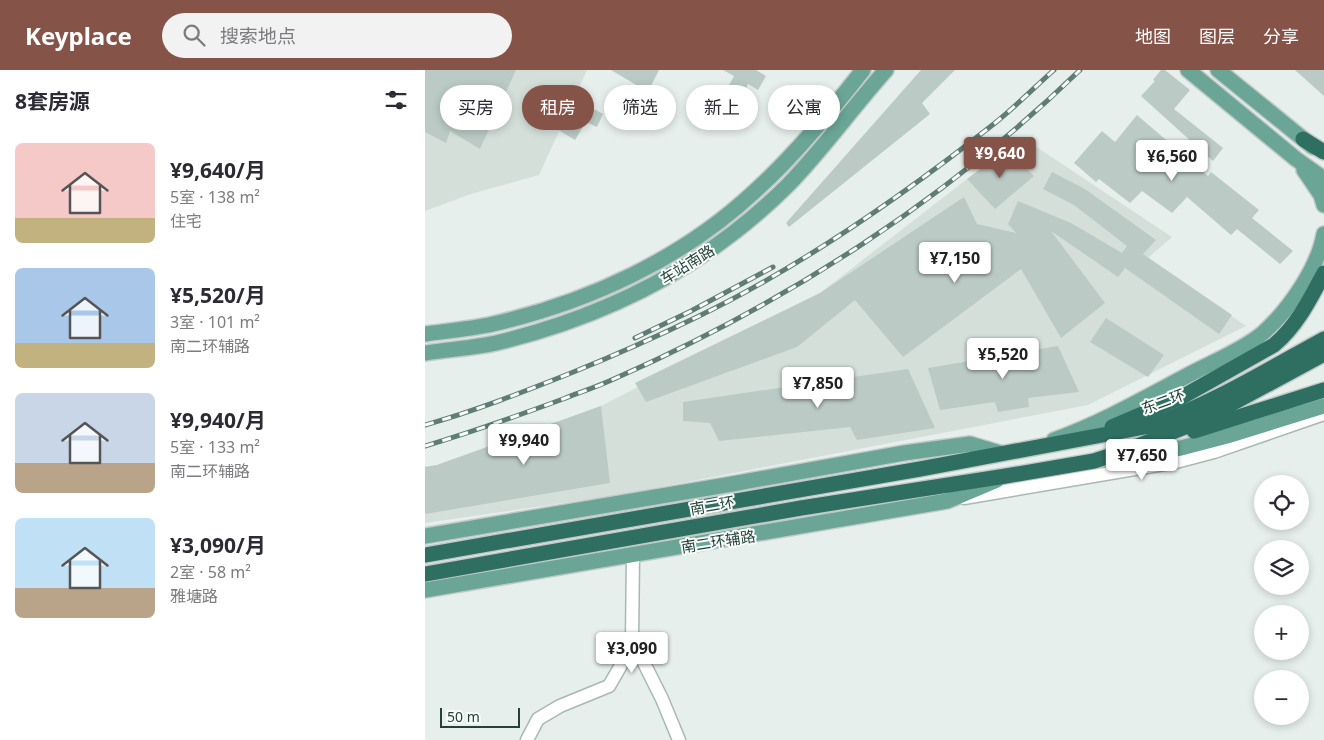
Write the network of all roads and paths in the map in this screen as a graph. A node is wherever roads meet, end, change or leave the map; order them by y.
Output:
1 (863, 70) edge
2 (886, 70) edge
3 (1188, 70) edge
4 (1218, 70) edge
5 (1303, 139) junction
6 (1324, 148) edge
7 (1324, 154) edge
8 (1296, 159) junction
9 (1324, 179) edge
10 (1324, 205) edge
11 (1324, 234) edge
12 (1324, 273) edge
13 (425, 334) edge
14 (1324, 339) edge
15 (425, 353) edge
16 (1324, 354) edge
17 (1324, 390) edge
18 (1324, 406) edge
19 (1324, 414) edge
20 (1084, 439) junction
21 (1153, 440) junction
22 (1032, 447) junction
23 (1000, 453) junction
24 (1094, 461) junction
25 (1006, 476) junction
26 (947, 501) junction
27 (425, 536) edge
28 (425, 555) edge
29 (633, 555) junction
30 (425, 574) edge
31 (425, 590) edge
32 (633, 639) junction
33 (527, 740) edge
34 (679, 740) edge

1 - 13 main road, 车站南路
2 - 15 main road, 车站南路
3 - 8 main road
4 - 5 main road
5 - 6 main road
5 - 7 highway
8 - 9 main road
8 - 10 main road
11 - 22 main road
12 - 20 highway
14 - 20 highway, 东二环
16 - 21 highway, 东二环
17 - 21 highway
18 - 24 main road
19 - 26 street
20 - 22 highway, 东二环
21 - 24 highway, 东二环
22 - 23 highway, 东二环
23 - 27 main road
23 - 28 highway, 南二环
24 - 25 highway, 东二环
25 - 26 main road, 南二环辅路
25 - 30 highway, 南二环
26 - 29 main road, 南二环辅路
29 - 31 main road, 南二环辅路
29 - 32 street
32 - 33 street
32 - 34 street

